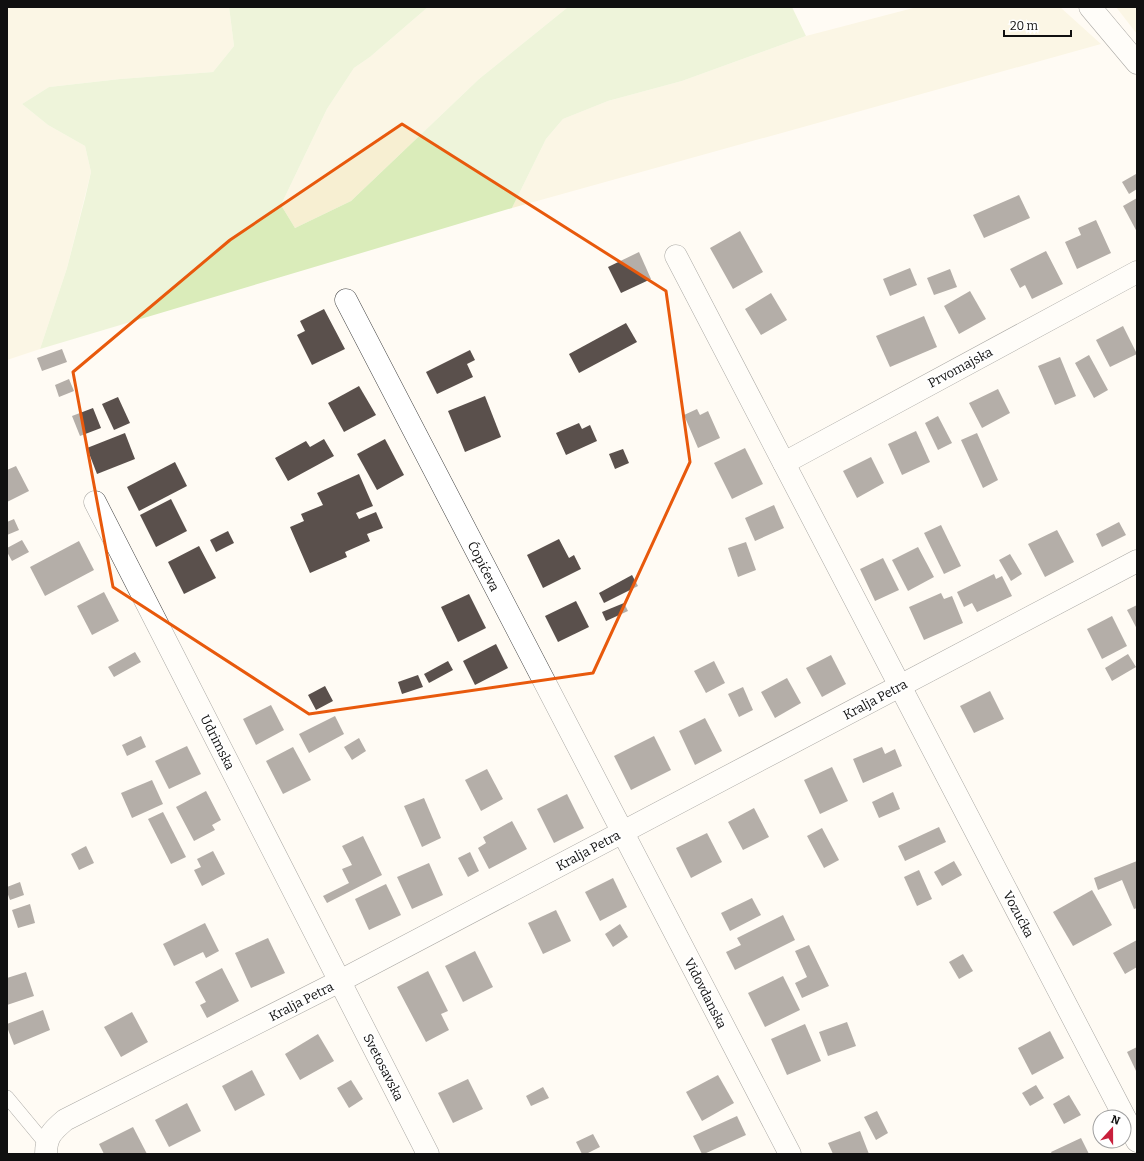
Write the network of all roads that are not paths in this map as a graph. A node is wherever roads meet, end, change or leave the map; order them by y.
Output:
1 (1090, 7) edge
2 (1137, 63) edge
3 (676, 256) dead end
4 (1137, 272) edge
5 (346, 300) dead end
6 (784, 463) junction
7 (95, 502) dead end
8 (1137, 562) edge
9 (900, 686) junction
10 (623, 832) junction
11 (340, 981) junction
12 (7, 1097) edge
13 (1137, 1141) edge
14 (46, 1149) edge
15 (428, 1154) edge
16 (790, 1154) edge

1 - 2 street
3 - 6 street
4 - 6 street, Prvomajska
5 - 10 street, Ćopićeva
6 - 9 street
7 - 11 street, Udrimska
8 - 9 street, Kralja Petra
9 - 10 street, Kralja Petra
9 - 13 street, Vozućka
10 - 11 street, Kralja Petra
10 - 16 street, Vidovdanska
11 - 14 street, Kralja Petra
11 - 15 street, Svetosavska
12 - 14 lane

